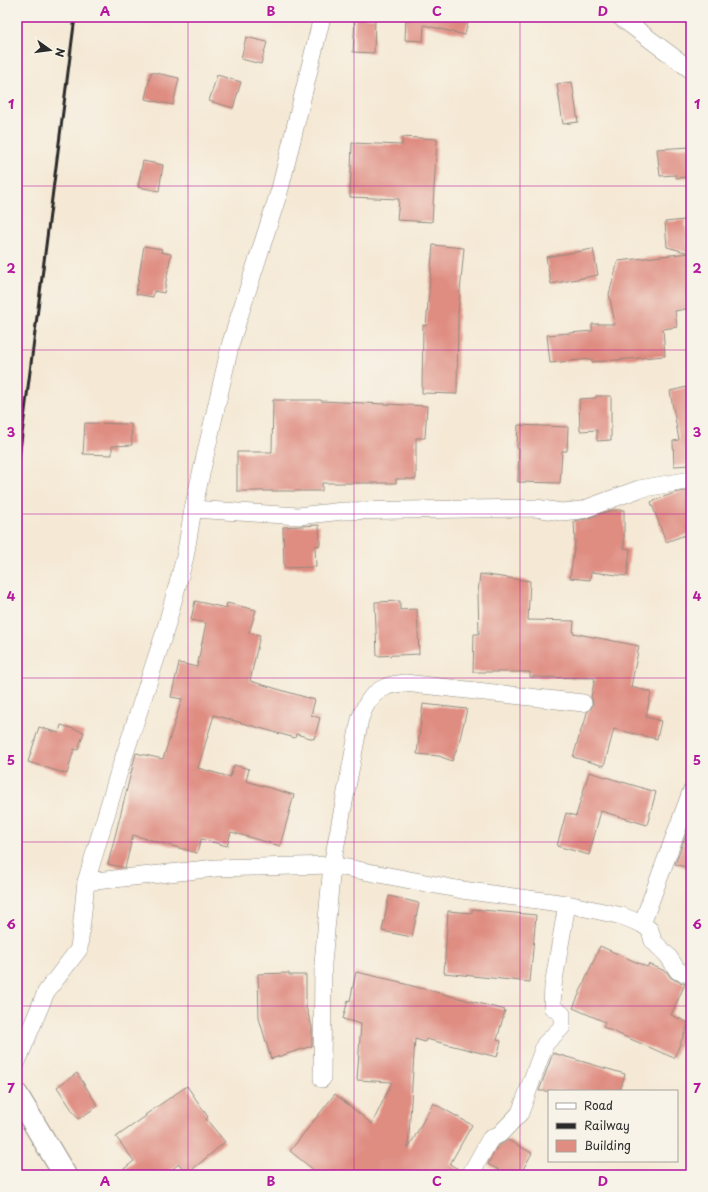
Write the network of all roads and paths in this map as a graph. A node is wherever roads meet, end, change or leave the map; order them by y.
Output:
1 (322, 17) edge
2 (620, 17) edge
3 (691, 70) edge
4 (691, 480) edge
5 (194, 509) junction
6 (583, 703) dead end
7 (691, 792) edge
8 (687, 812) edge
9 (332, 865) junction
10 (86, 882) junction
11 (567, 904) junction
12 (642, 924) junction
13 (691, 975) edge
14 (17, 1062) edge
15 (322, 1079) dead end
16 (17, 1095) edge
17 (65, 1175) edge
18 (470, 1175) edge

1 - 5 street
2 - 3 street
4 - 5 street
5 - 10 street
6 - 9 street
7 - 8 street
8 - 12 street
9 - 10 street
9 - 11 street
9 - 15 street
10 - 14 street
11 - 12 street
11 - 18 street
12 - 13 street
16 - 17 street

